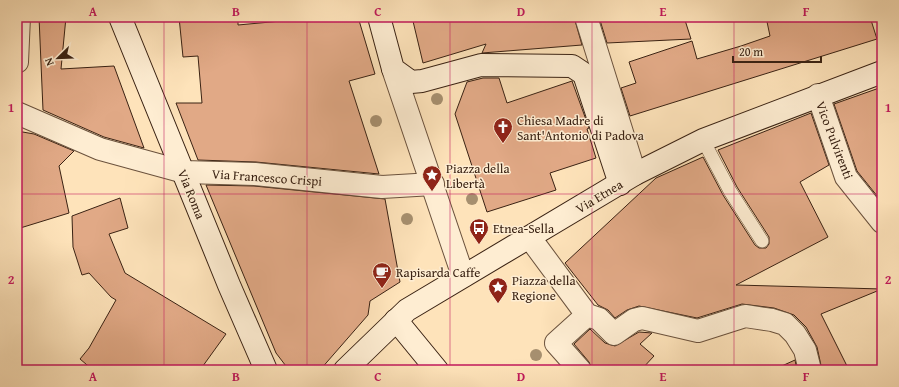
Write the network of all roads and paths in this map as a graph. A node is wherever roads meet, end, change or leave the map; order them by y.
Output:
1 (19, 17) edge
2 (120, 17) edge
3 (379, 17) edge
4 (586, 17) edge
5 (17, 62) edge
6 (393, 69) junction
7 (882, 72) edge
8 (818, 95) junction
9 (17, 113) edge
10 (704, 140) junction
11 (184, 172) junction
12 (627, 179) junction
13 (433, 184) junction
14 (882, 222) edge
15 (530, 238) junction
16 (762, 241) dead end
17 (463, 276) junction
18 (587, 315) junction
19 (396, 320) junction
20 (266, 370) edge
21 (345, 370) edge
22 (437, 370) edge
23 (580, 370) edge
24 (810, 370) edge

1 - 5 street
2 - 11 street, Via Roma
3 - 6 street
4 - 12 street
6 - 12 street
6 - 13 street
7 - 8 street, Via Etnea
8 - 10 street, Via Etnea
8 - 14 street, Vico Pulvirenti
9 - 11 street, Via Francesco Crispi
10 - 12 street, Via Etnea
10 - 16 lane
11 - 13 street, Via Francesco Crispi
11 - 20 street, Via Roma
12 - 15 street, Via Etnea
13 - 17 street
15 - 17 street, Via Etnea
15 - 18 street
17 - 19 street, Via Etnea
18 - 23 street
18 - 24 street
19 - 21 street, Via Etnea
19 - 22 street

